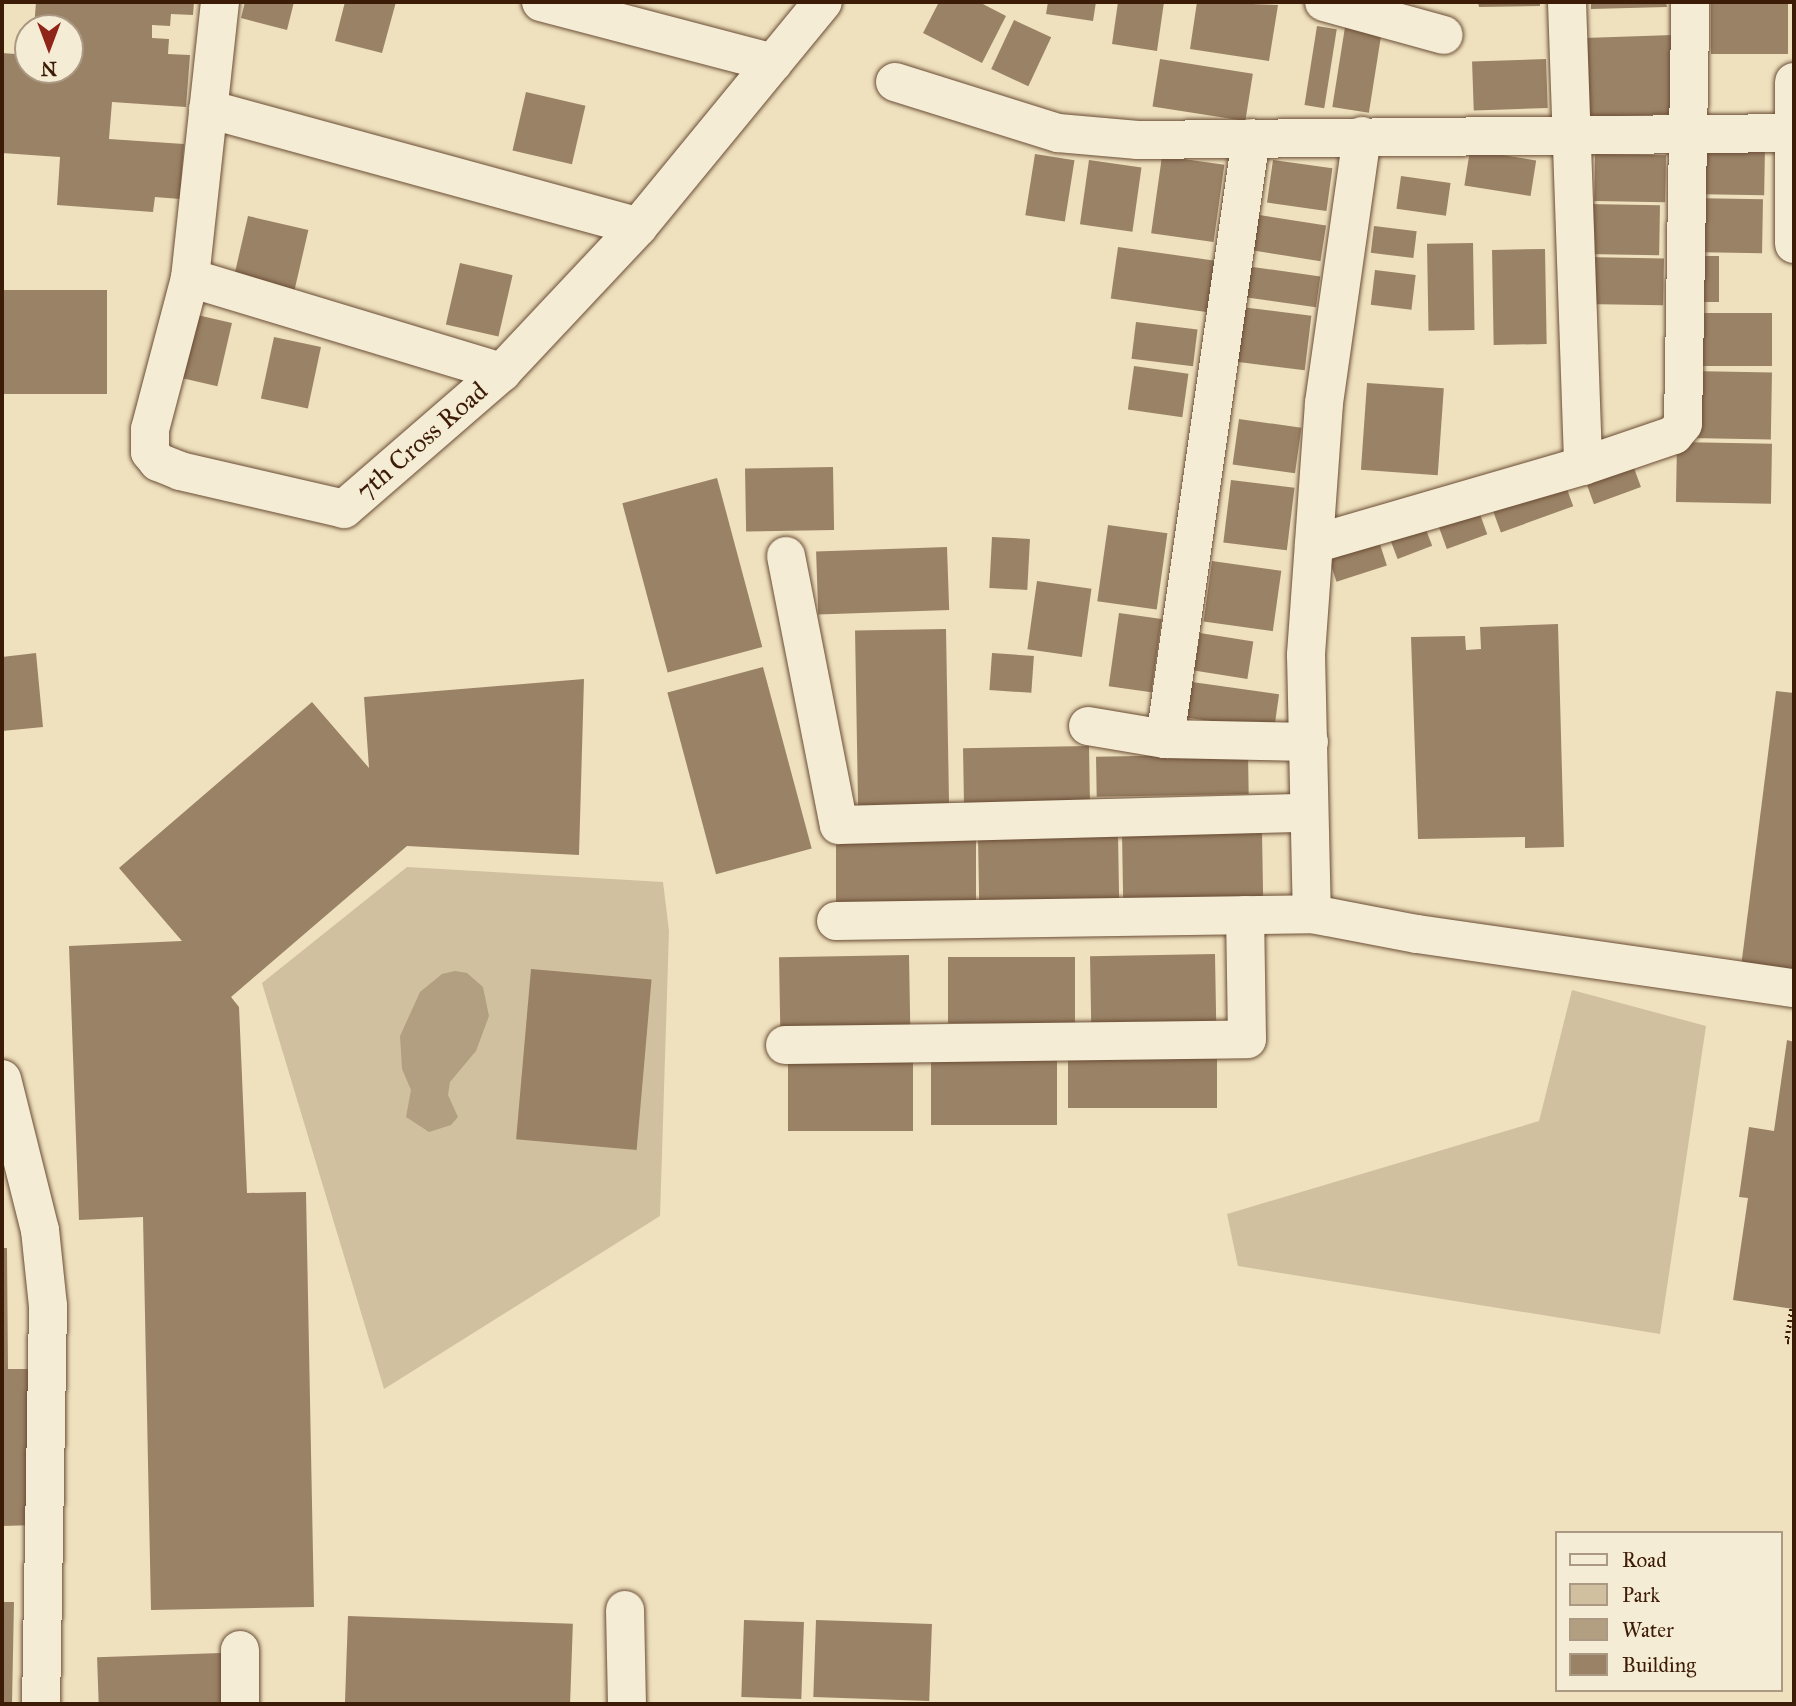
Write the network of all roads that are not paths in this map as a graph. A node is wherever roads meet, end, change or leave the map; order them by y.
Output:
1 (219, 2) edge
2 (541, 2) edge
3 (823, 2) edge
4 (1324, 2) edge
5 (1567, 2) edge
6 (1690, 2) edge
7 (1444, 35) dead end
8 (773, 63) junction
9 (895, 82) dead end
10 (1794, 82) edge
11 (208, 109) junction
12 (1794, 133) edge
13 (1575, 134) junction
14 (1685, 135) junction
15 (1362, 136) junction
16 (1251, 138) junction
17 (638, 227) junction
18 (1794, 244) edge
19 (190, 278) junction
20 (502, 372) junction
21 (1583, 466) junction
22 (1314, 544) junction
23 (786, 556) dead end
24 (1088, 726) dead end
25 (1165, 739) junction
26 (1309, 742) junction
27 (1307, 813) junction
28 (1312, 914) junction
29 (1245, 915) junction
30 (836, 920) dead end
31 (1794, 988) edge
32 (785, 1045) dead end
33 (2, 1079) edge
34 (625, 1610) dead end
35 (240, 1650) dead end
36 (41, 1704) edge
37 (240, 1704) edge
38 (627, 1704) edge

1 - 11 street, 7th Cross Road
2 - 8 street
3 - 8 street, 7th Cross Road
4 - 7 street
5 - 13 street
6 - 14 street
8 - 17 street, 7th Cross Road
9 - 16 street
10 - 12 street
11 - 17 street
11 - 19 street, 7th Cross Road
12 - 14 street
12 - 18 street
13 - 14 street
13 - 15 street
13 - 21 street
14 - 21 street
15 - 16 street
15 - 22 street
16 - 25 street
17 - 20 street, 7th Cross Road
19 - 20 street
19 - 20 street, 7th Cross Road
21 - 22 street
22 - 26 street
23 - 27 street
24 - 25 street
25 - 26 street
26 - 27 street
27 - 28 street
28 - 29 street
28 - 31 street
29 - 30 street
29 - 32 street
33 - 36 street
34 - 38 street
35 - 37 street

